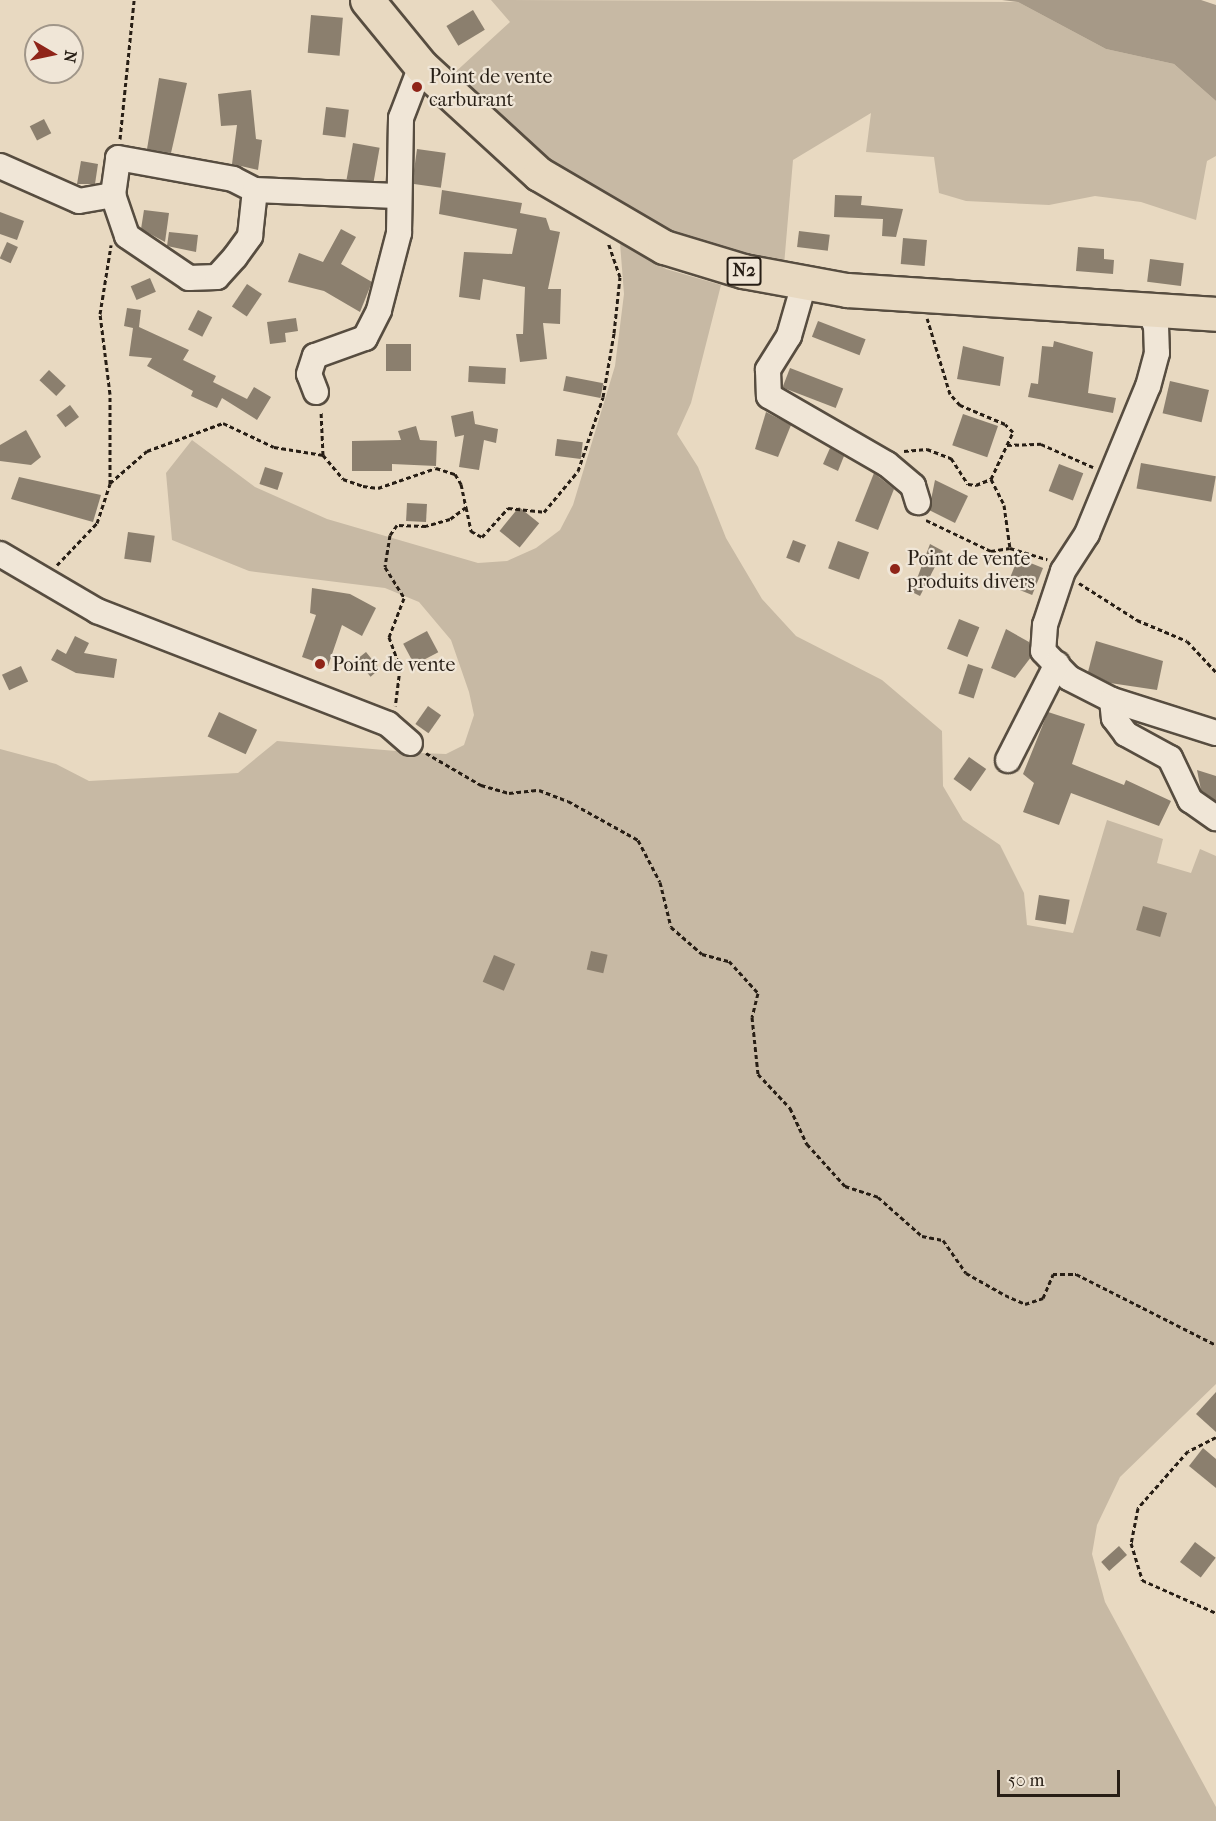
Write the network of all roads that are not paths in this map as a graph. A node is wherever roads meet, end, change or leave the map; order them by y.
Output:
1 (367, 0) edge
2 (421, 66) junction
3 (0, 166) edge
4 (255, 190) junction
5 (396, 196) junction
6 (116, 203) junction
7 (804, 284) junction
8 (1147, 307) junction
9 (1216, 314) edge
10 (316, 392) road end
11 (918, 502) road end
12 (0, 554) edge
13 (1057, 664) junction
14 (1112, 700) junction
15 (1216, 733) edge
16 (410, 743) road end
17 (1008, 760) dead end
18 (1216, 818) edge

1 - 2 highway, N2
2 - 5 street
2 - 7 highway, N2
3 - 6 street
4 - 5 street
4 - 6 street
4 - 6 street
5 - 10 street
7 - 8 highway, N2
7 - 11 street
8 - 9 highway, N2
8 - 13 street
12 - 16 street
13 - 14 street
13 - 17 street
14 - 15 street
14 - 18 street

